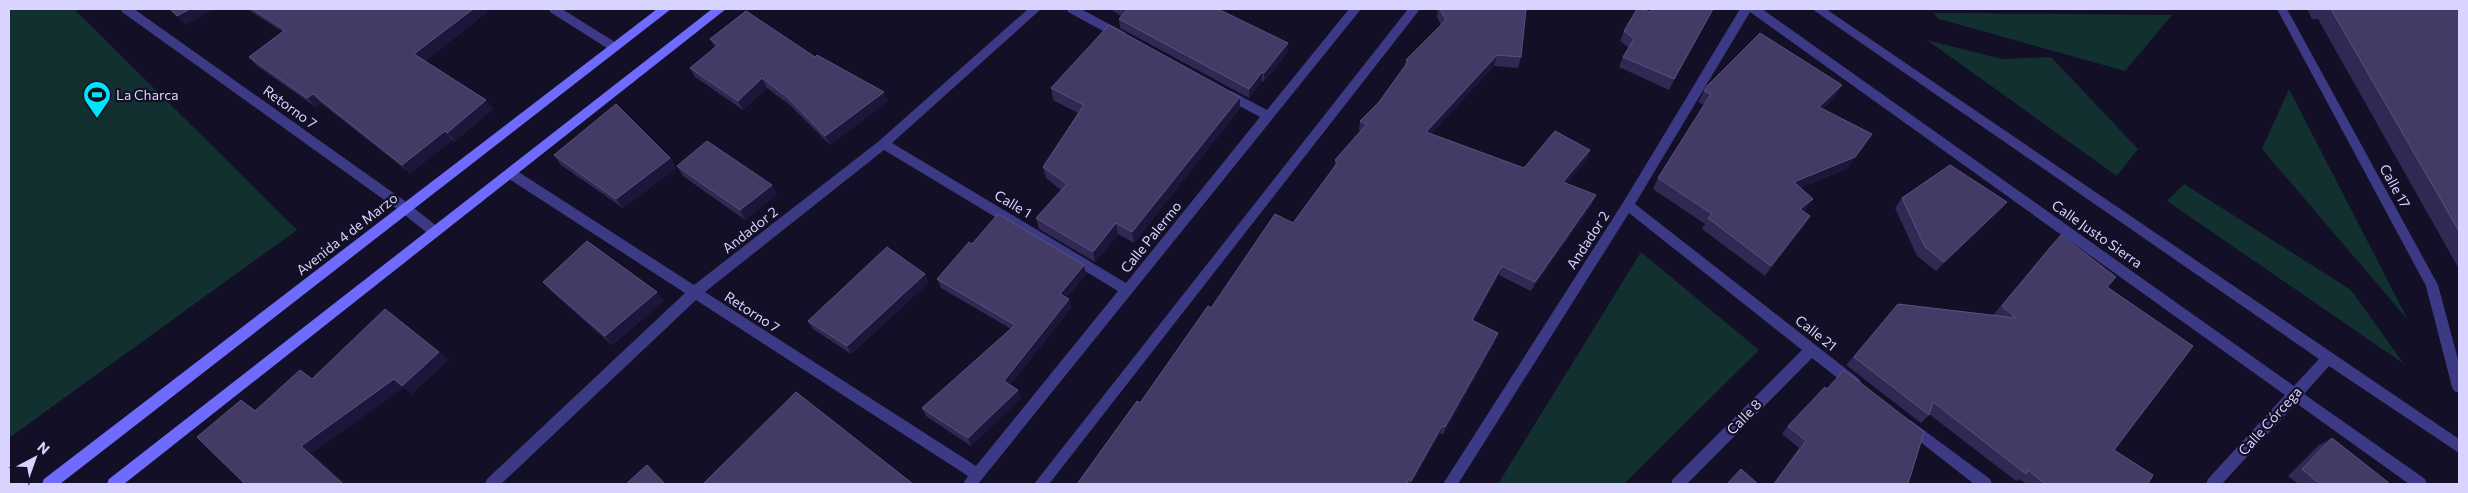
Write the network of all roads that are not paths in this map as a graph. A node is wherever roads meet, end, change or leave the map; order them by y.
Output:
1 (126, 9) edge
2 (554, 9) edge
3 (665, 9) edge
4 (720, 9) edge
5 (1036, 9) edge
6 (1072, 9) edge
7 (1355, 9) edge
8 (1414, 9) edge
9 (1746, 9) edge
10 (1754, 9) edge
11 (1818, 9) edge
12 (2282, 9) edge
13 (1132, 42) edge
14 (614, 47) junction
15 (1217, 88) edge
16 (1268, 116) junction
17 (883, 144) junction
18 (510, 173) junction
19 (1628, 205) junction
20 (406, 208) junction
21 (435, 232) junction
22 (1128, 290) junction
23 (695, 292) junction
24 (1810, 350) junction
25 (2328, 358) junction
26 (2459, 387) edge
27 (1864, 391) edge
28 (2295, 393) junction
29 (1902, 420) edge
30 (2459, 448) edge
31 (974, 480) edge
32 (500, 482) edge
33 (49, 484) edge
34 (114, 484) edge
35 (1041, 484) edge
36 (1450, 484) edge
37 (1678, 484) edge
38 (1985, 484) edge
39 (2212, 484) edge
40 (2420, 484) edge

1 - 20 street, Retorno 7
2 - 14 street
3 - 14 main road, Avenida 4 de Marzo
4 - 18 main road
5 - 17 street, Andador 2
6 - 13 street
7 - 16 street, Calle Palermo
8 - 35 street
9 - 19 street, Andador 2
10 - 28 street, Calle Justo Sierra
11 - 25 street, Calle Justo Sierra
12 - 26 street, Calle 17
14 - 20 main road, Avenida 4 de Marzo
15 - 16 street
16 - 22 street, Calle Palermo
17 - 22 street, Calle 1
17 - 23 street, Andador 2
18 - 21 main road
18 - 23 street, Retorno 7
19 - 24 street, Calle 21
19 - 36 street, Andador 2
20 - 21 street, Retorno 7
20 - 33 main road, Avenida 4 de Marzo
21 - 34 main road
22 - 31 street, Calle Palermo
23 - 31 street, Retorno 7
23 - 32 street, Andador 2
24 - 27 street, Calle 21
24 - 37 street, Calle 8
25 - 28 street, Calle Córcega
25 - 30 street, Calle Justo Sierra
28 - 39 street, Calle Córcega
28 - 40 street, Calle Justo Sierra
29 - 38 street

